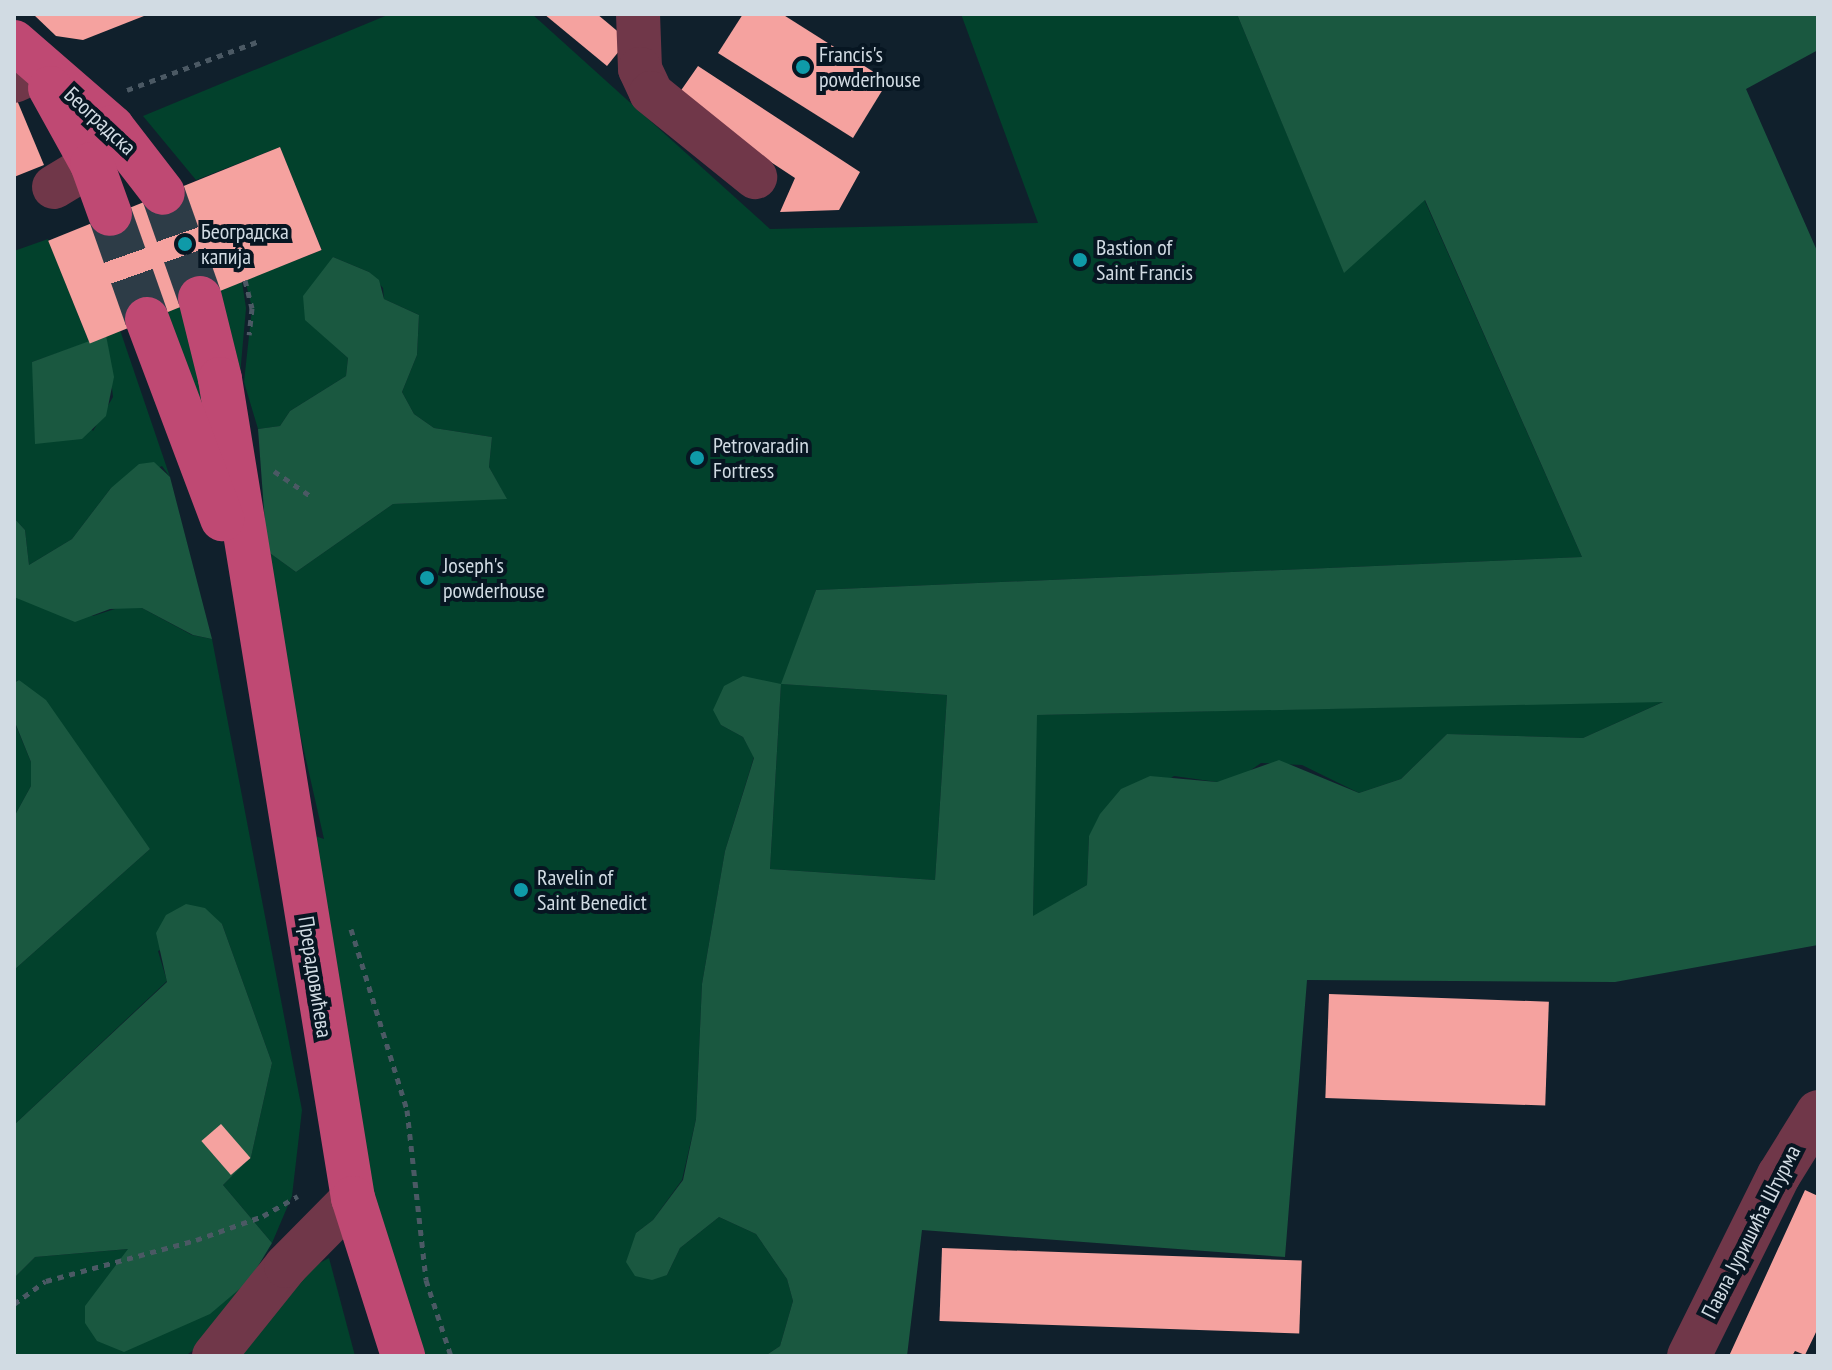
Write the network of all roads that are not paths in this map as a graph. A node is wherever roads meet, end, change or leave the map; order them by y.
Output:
1 (638, 14) edge
2 (24, 62) edge
3 (92, 164) junction
4 (755, 177) dead end
5 (54, 187) dead end
6 (163, 193) tunnel mouth
7 (110, 214) tunnel mouth
8 (200, 298) tunnel mouth
9 (147, 319) tunnel mouth
10 (251, 593) junction
11 (1818, 1112) edge
12 (353, 1198) junction
13 (214, 1356) edge
14 (403, 1356) edge
15 (1689, 1356) edge

1 - 4 street
2 - 3 main road, Београдска
2 - 6 main road, Београдска
3 - 5 street
3 - 7 main road, Београдска
8 - 10 main road, Прерадовићева
9 - 10 main road, Прерадовићева
10 - 12 main road, Прерадовићева
11 - 15 street, Павла Јуришића Штурма
12 - 13 street
12 - 14 main road, Прерадовићева

